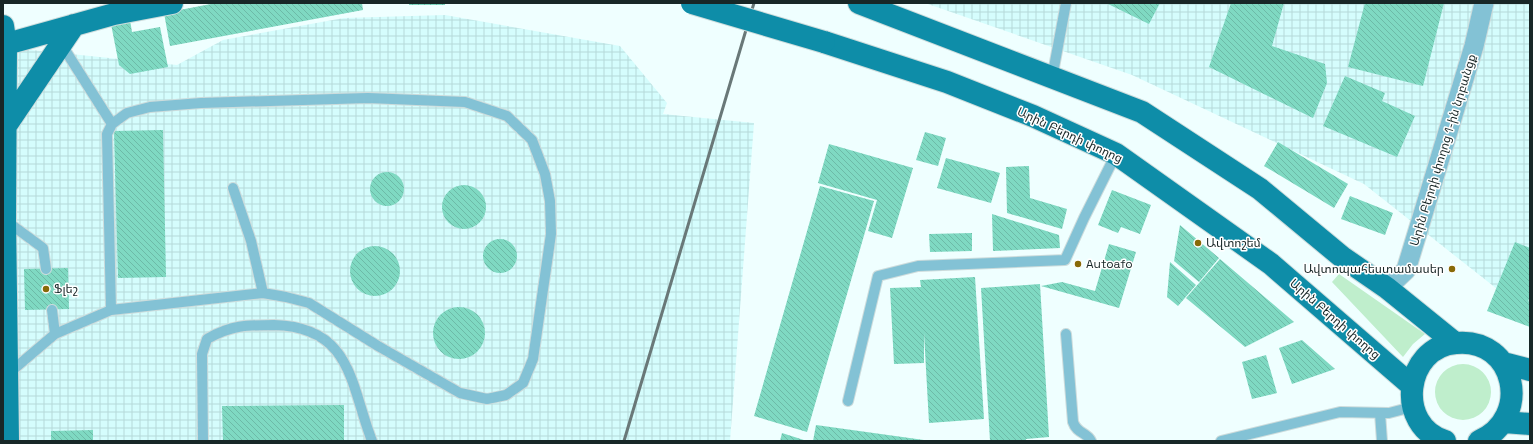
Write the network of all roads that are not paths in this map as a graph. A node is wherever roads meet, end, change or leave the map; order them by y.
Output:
1 (172, 3) edge
2 (692, 3) edge
3 (859, 3) edge
4 (1066, 3) edge
5 (1484, 3) edge
6 (74, 25) junction
7 (4, 39) edge
8 (60, 42) junction
9 (1052, 78) junction
10 (112, 124) junction
11 (5, 127) junction
12 (1116, 154) junction
13 (233, 188) dead end
14 (5, 220) junction
15 (46, 269) dead end
16 (1387, 288) junction
17 (263, 293) junction
18 (52, 310) dead end
19 (111, 310) junction
20 (55, 334) junction
21 (1066, 334) dead end
22 (1455, 343) junction
23 (1503, 363) junction
24 (1530, 370) edge
25 (8, 374) junction
26 (1411, 385) junction
27 (848, 401) dead end
28 (1412, 407) junction
29 (1380, 412) junction
30 (1530, 424) edge
31 (1494, 434) edge
32 (8, 441) edge
33 (203, 441) edge
34 (372, 441) edge
35 (1091, 441) edge
36 (1221, 441) edge
37 (1382, 441) edge
38 (1445, 441) edge

1 - 6 main road
2 - 12 main road, Արին Բերդի փողոց, bridge
3 - 9 main road
4 - 9 lane
5 - 16 street, Արին Բերդի փողոց 1-ին նրբանցք
6 - 7 main road
6 - 8 main road
7 - 11 main road
8 - 10 lane
8 - 11 main road
9 - 16 main road
10 - 17 lane
10 - 19 lane
11 - 14 main road
12 - 26 main road, Արին Բերդի փողոց
12 - 27 lane
13 - 17 lane
14 - 15 lane
14 - 25 main road
16 - 22 main road
17 - 19 lane
18 - 20 lane
19 - 20 lane
20 - 25 lane
21 - 35 lane
22 - 23 main road
22 - 26 main road
23 - 24 main road
23 - 31 main road
25 - 32 main road
26 - 28 main road
28 - 29 lane
28 - 38 main road
29 - 36 lane
29 - 37 lane
30 - 31 main road
33 - 34 lane

